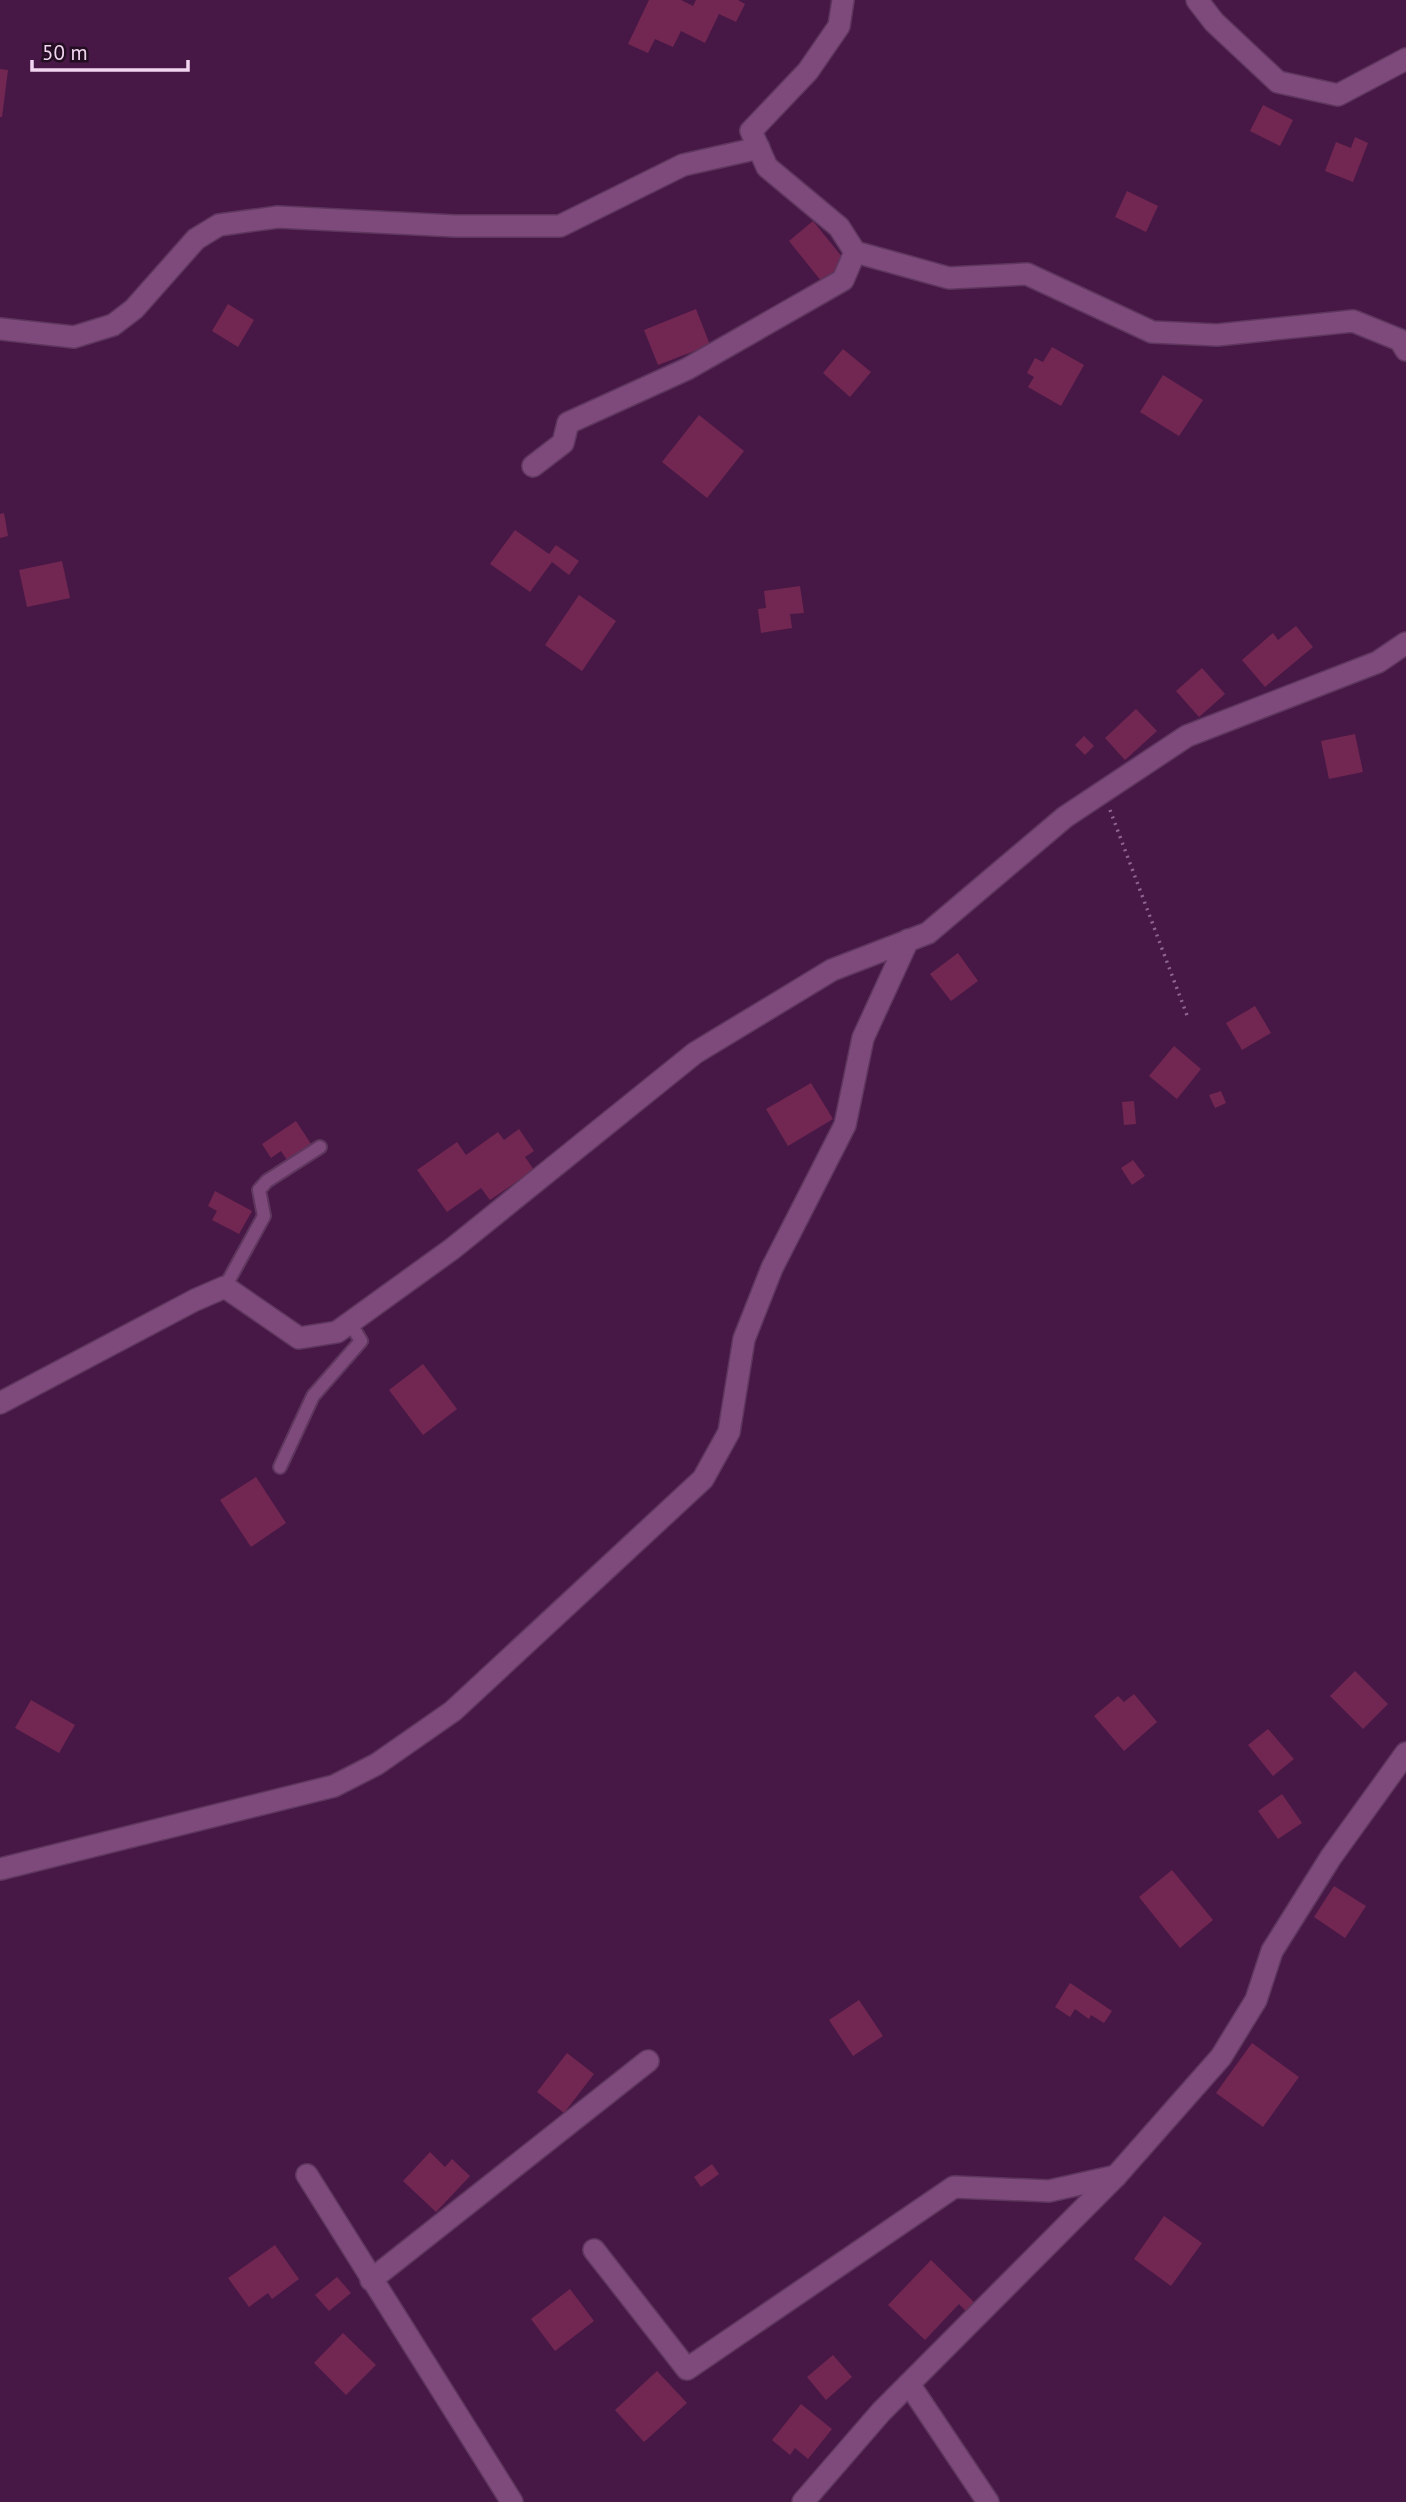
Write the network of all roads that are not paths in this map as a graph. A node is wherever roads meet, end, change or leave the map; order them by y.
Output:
1 (843, 0) edge
2 (1197, 0) edge
3 (1406, 59) edge
4 (759, 148) junction
5 (855, 252) junction
6 (0, 329) edge
7 (1406, 350) edge
8 (533, 466) dead end
9 (1406, 643) edge
10 (908, 940) junction
11 (320, 1147) dead end
12 (225, 1287) junction
13 (349, 1322) junction
14 (0, 1403) edge
15 (280, 1467) dead end
16 (1406, 1753) edge
17 (0, 1869) edge
18 (648, 2061) dead end
19 (307, 2175) dead end
20 (1116, 2176) junction
21 (594, 2250) dead end
22 (371, 2280) junction
23 (909, 2384) junction
24 (512, 2502) edge
25 (803, 2502) edge
26 (988, 2502) edge

1 - 4 street
2 - 3 street
4 - 5 street
4 - 6 street
5 - 7 street
5 - 8 street
9 - 10 street
10 - 13 street
10 - 17 street
11 - 12 lane
12 - 13 street
12 - 14 street
13 - 15 lane
16 - 20 street
18 - 22 street
19 - 22 street
20 - 21 street
20 - 23 street
22 - 24 street
23 - 25 street
23 - 26 street

